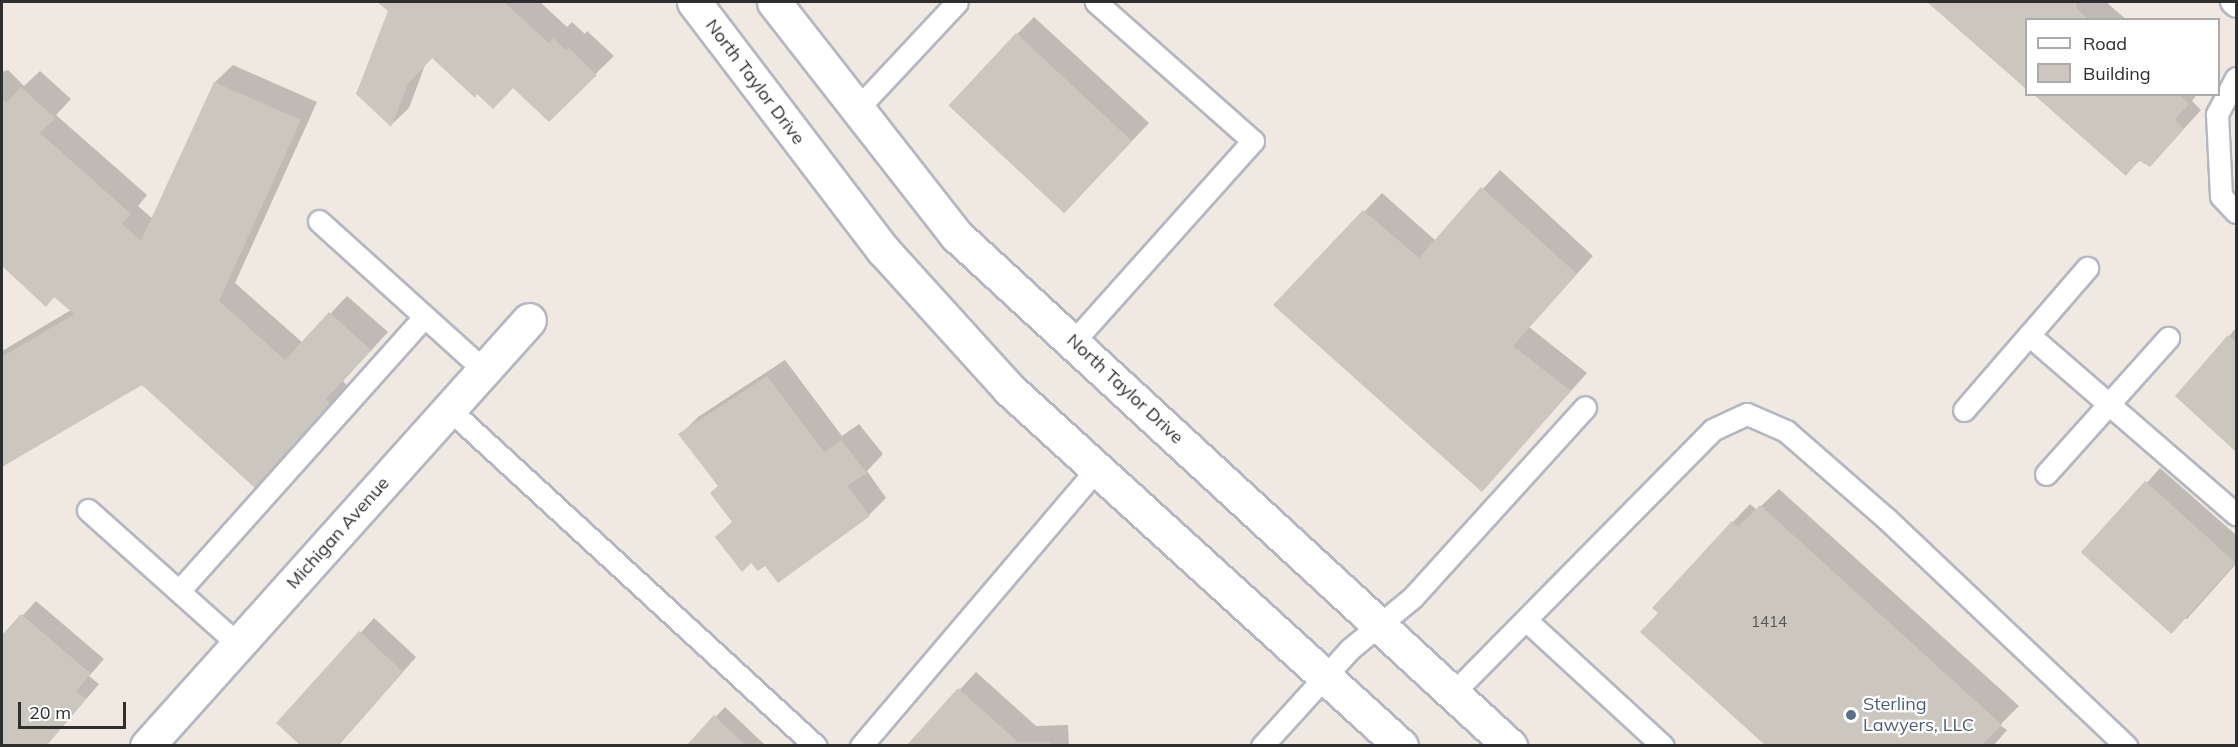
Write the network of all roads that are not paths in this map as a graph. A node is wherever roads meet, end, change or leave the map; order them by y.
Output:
1 (694, 2) edge
2 (774, 2) edge
3 (957, 2) edge
4 (1096, 2) edge
5 (2231, 2) edge
6 (2236, 6) edge
7 (2236, 78) edge
8 (857, 109) junction
9 (2228, 161) edge
10 (2236, 212) edge
11 (319, 220) dead end
12 (2086, 268) dead end
13 (424, 317) junction
14 (529, 320) dead end
15 (2029, 335) junction
16 (2168, 338) dead end
17 (1073, 342) junction
18 (484, 370) junction
19 (2109, 405) junction
20 (1585, 407) dead end
21 (449, 409) junction
22 (1965, 410) dead end
23 (1097, 469) junction
24 (2046, 474) dead end
25 (88, 510) dead end
26 (2236, 514) edge
27 (179, 591) junction
28 (1526, 620) junction
29 (1379, 625) junction
30 (238, 644) junction
31 (1324, 676) junction
32 (1453, 693) junction
33 (2117, 743) edge
34 (147, 746) edge
35 (816, 746) edge
36 (861, 746) edge
37 (1262, 746) edge
38 (1401, 746) edge
39 (1510, 746) edge
40 (1663, 746) edge

1 - 23 main road, North Taylor Drive
2 - 8 main road, North Taylor Drive
3 - 8 lane
4 - 17 lane
5 - 6 lane
7 - 9 lane
8 - 17 main road, North Taylor Drive
9 - 10 lane
11 - 13 lane
12 - 15 lane
13 - 18 lane
13 - 27 lane
14 - 18 main road, Michigan Avenue
15 - 19 lane
15 - 22 lane
16 - 19 lane
17 - 29 main road, North Taylor Drive
18 - 21 main road, Michigan Avenue
19 - 24 lane
19 - 26 lane
20 - 29 lane
21 - 30 main road, Michigan Avenue
21 - 35 lane
23 - 31 main road, North Taylor Drive
23 - 36 lane
25 - 27 lane
27 - 30 lane
28 - 32 lane
28 - 33 lane
28 - 40 lane
29 - 31 lane
29 - 32 main road, North Taylor Drive
30 - 34 main road, Michigan Avenue
31 - 37 lane
31 - 38 main road, North Taylor Drive
32 - 39 main road, North Taylor Drive

